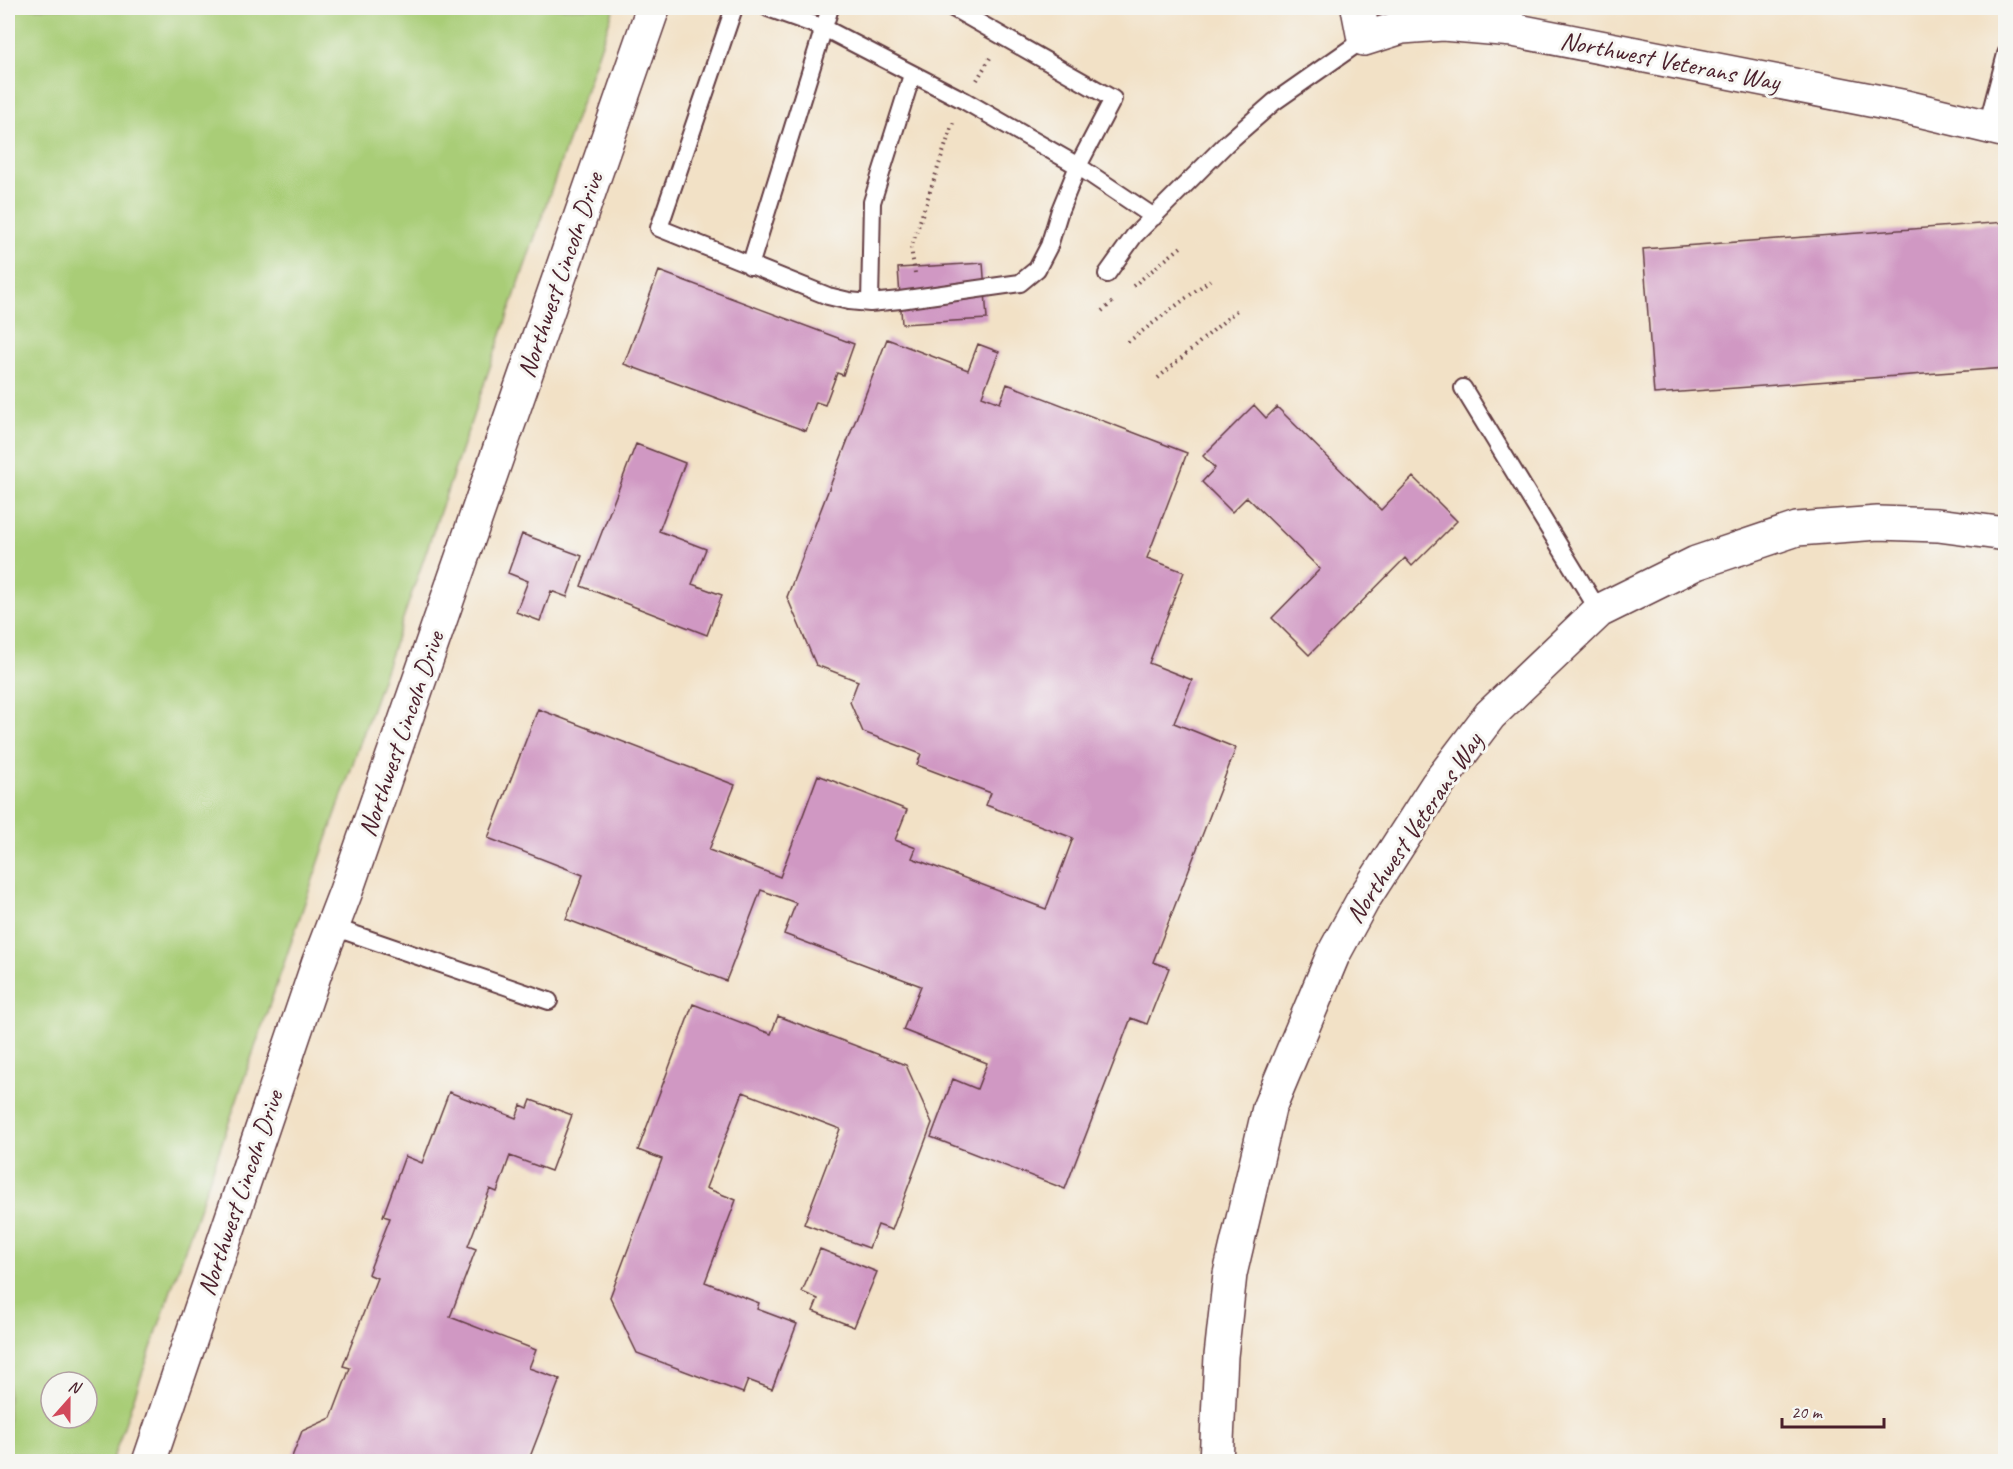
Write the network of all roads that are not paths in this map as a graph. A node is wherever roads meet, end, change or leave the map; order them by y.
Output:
1 (653, 8) edge
2 (734, 8) edge
3 (768, 8) edge
4 (830, 8) edge
5 (953, 8) edge
6 (1358, 8) edge
7 (1515, 19) edge
8 (824, 28) junction
9 (1365, 39) junction
10 (2006, 54) edge
11 (912, 75) junction
12 (1996, 129) edge
13 (1078, 166) junction
14 (1154, 217) junction
15 (750, 266) junction
16 (1107, 274) dead end
17 (870, 303) junction
18 (1462, 388) dead end
19 (2006, 534) edge
20 (1599, 611) junction
21 (333, 927) junction
22 (549, 1001) dead end
23 (149, 1461) edge
24 (1216, 1461) edge

1 - 21 street, Northwest Lincoln Drive
2 - 15 lane
3 - 8 lane
4 - 8 lane
5 - 13 lane
6 - 9 street
7 - 9 street, Northwest Veterans Way
7 - 12 street, Northwest Veterans Way
8 - 11 lane
8 - 15 lane
9 - 14 lane
10 - 12 lane
11 - 13 lane
11 - 17 lane
13 - 14 lane
13 - 17 lane
14 - 16 lane
15 - 17 lane
18 - 20 lane
19 - 20 street, Northwest Veterans Way
20 - 24 street, Northwest Veterans Way
21 - 22 lane
21 - 23 street, Northwest Lincoln Drive

